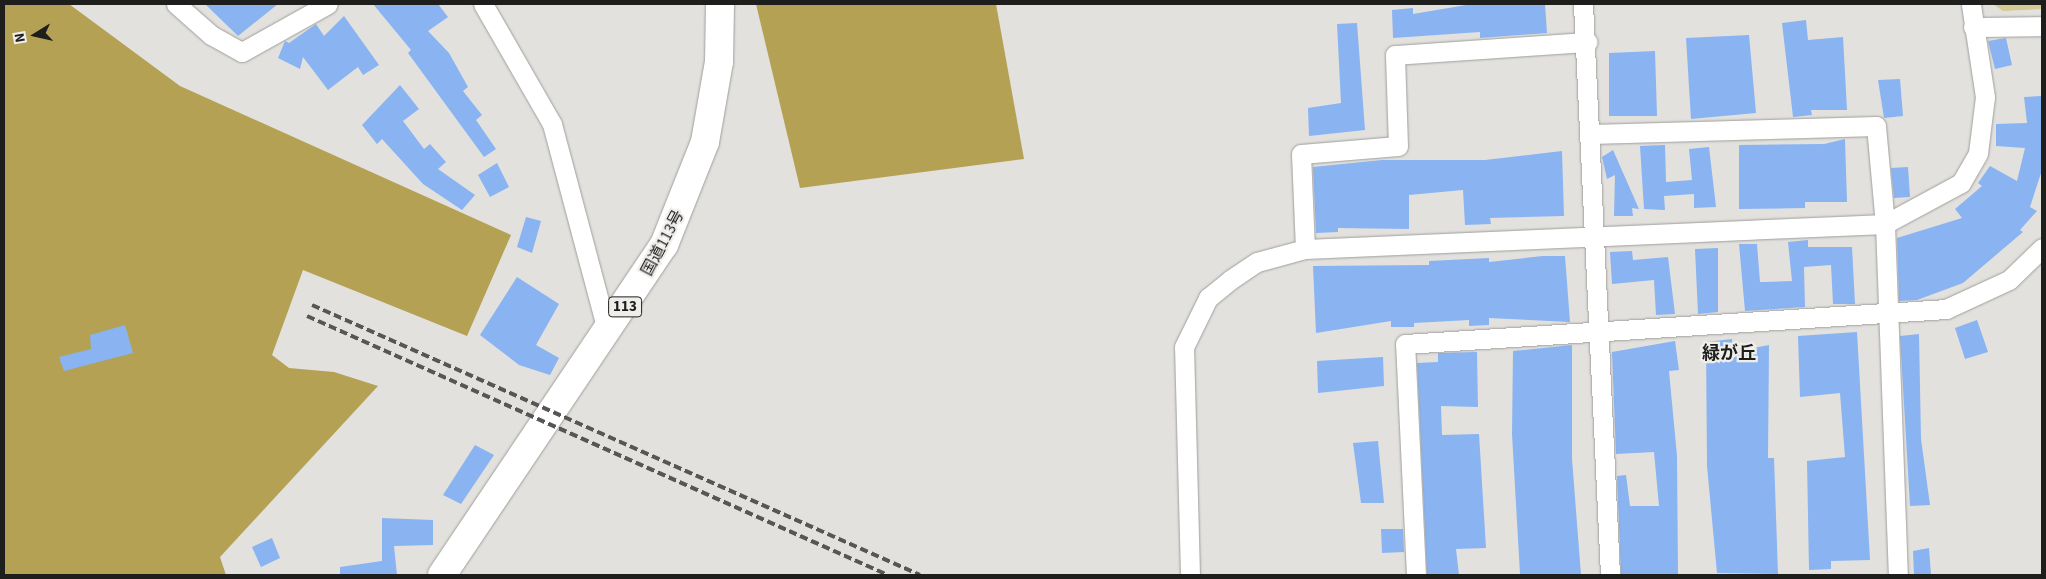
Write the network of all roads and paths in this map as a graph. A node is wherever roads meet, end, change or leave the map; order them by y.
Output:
1 (176, 4) edge
2 (328, 4) edge
3 (483, 4) edge
4 (720, 4) edge
5 (1583, 4) edge
6 (1971, 4) edge
7 (2042, 26) edge
8 (1973, 27) junction
9 (1588, 42) junction
10 (1591, 134) junction
11 (1885, 224) junction
12 (1595, 238) junction
13 (2042, 248) edge
14 (1305, 250) junction
15 (1886, 316) junction
16 (1599, 331) junction
17 (608, 334) junction
18 (442, 575) edge
19 (1190, 575) edge
20 (1416, 575) edge
21 (1610, 575) edge
22 (1898, 575) edge

1 - 2 street
3 - 17 street
4 - 17 highway, 国道113号 / 113
5 - 9 street
6 - 8 street
7 - 8 street
8 - 11 street
9 - 10 street
9 - 14 street
10 - 11 street
10 - 12 street
11 - 12 street
11 - 15 street
12 - 14 street
12 - 16 street
13 - 15 street
14 - 19 street
15 - 16 street
15 - 22 street
16 - 20 street
16 - 21 street
17 - 18 highway, 国道113号 / 113

